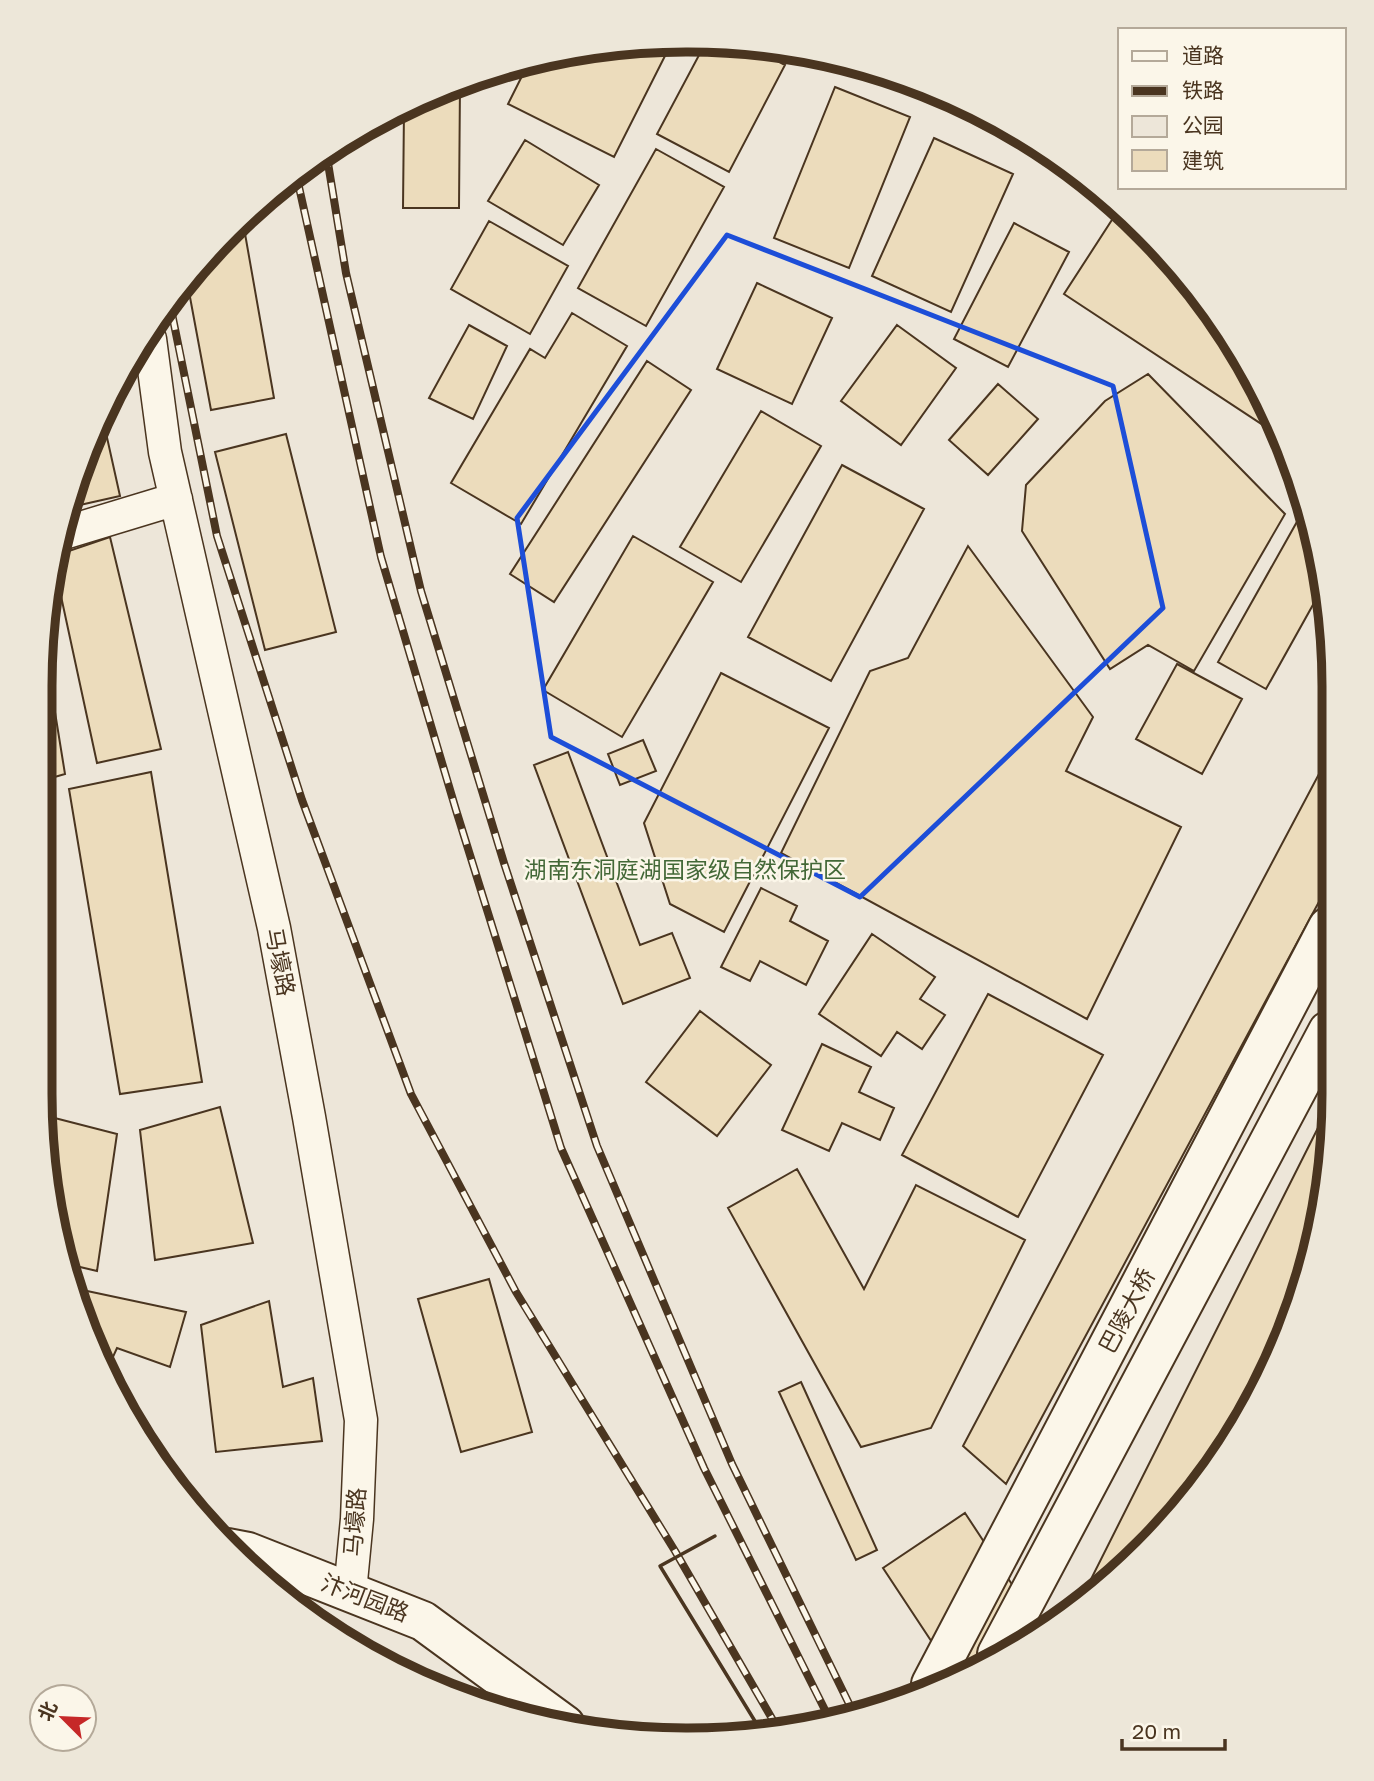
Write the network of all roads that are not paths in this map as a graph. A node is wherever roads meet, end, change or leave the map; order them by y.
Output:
1 (151, 347) edge
2 (176, 499) junction
3 (72, 530) edge
4 (1322, 939) edge
5 (1322, 1042) edge
6 (248, 1552) edge
7 (350, 1592) junction
8 (1002, 1644) edge
9 (934, 1678) edge
10 (548, 1713) edge

1 - 2 street, 马壕路
2 - 3 street
2 - 7 street, 马壕路
4 - 9 main road, 巴陵大桥
5 - 8 main road, 巴陵大桥
6 - 7 main road, 汴河园路
7 - 10 main road, 汴河园路

